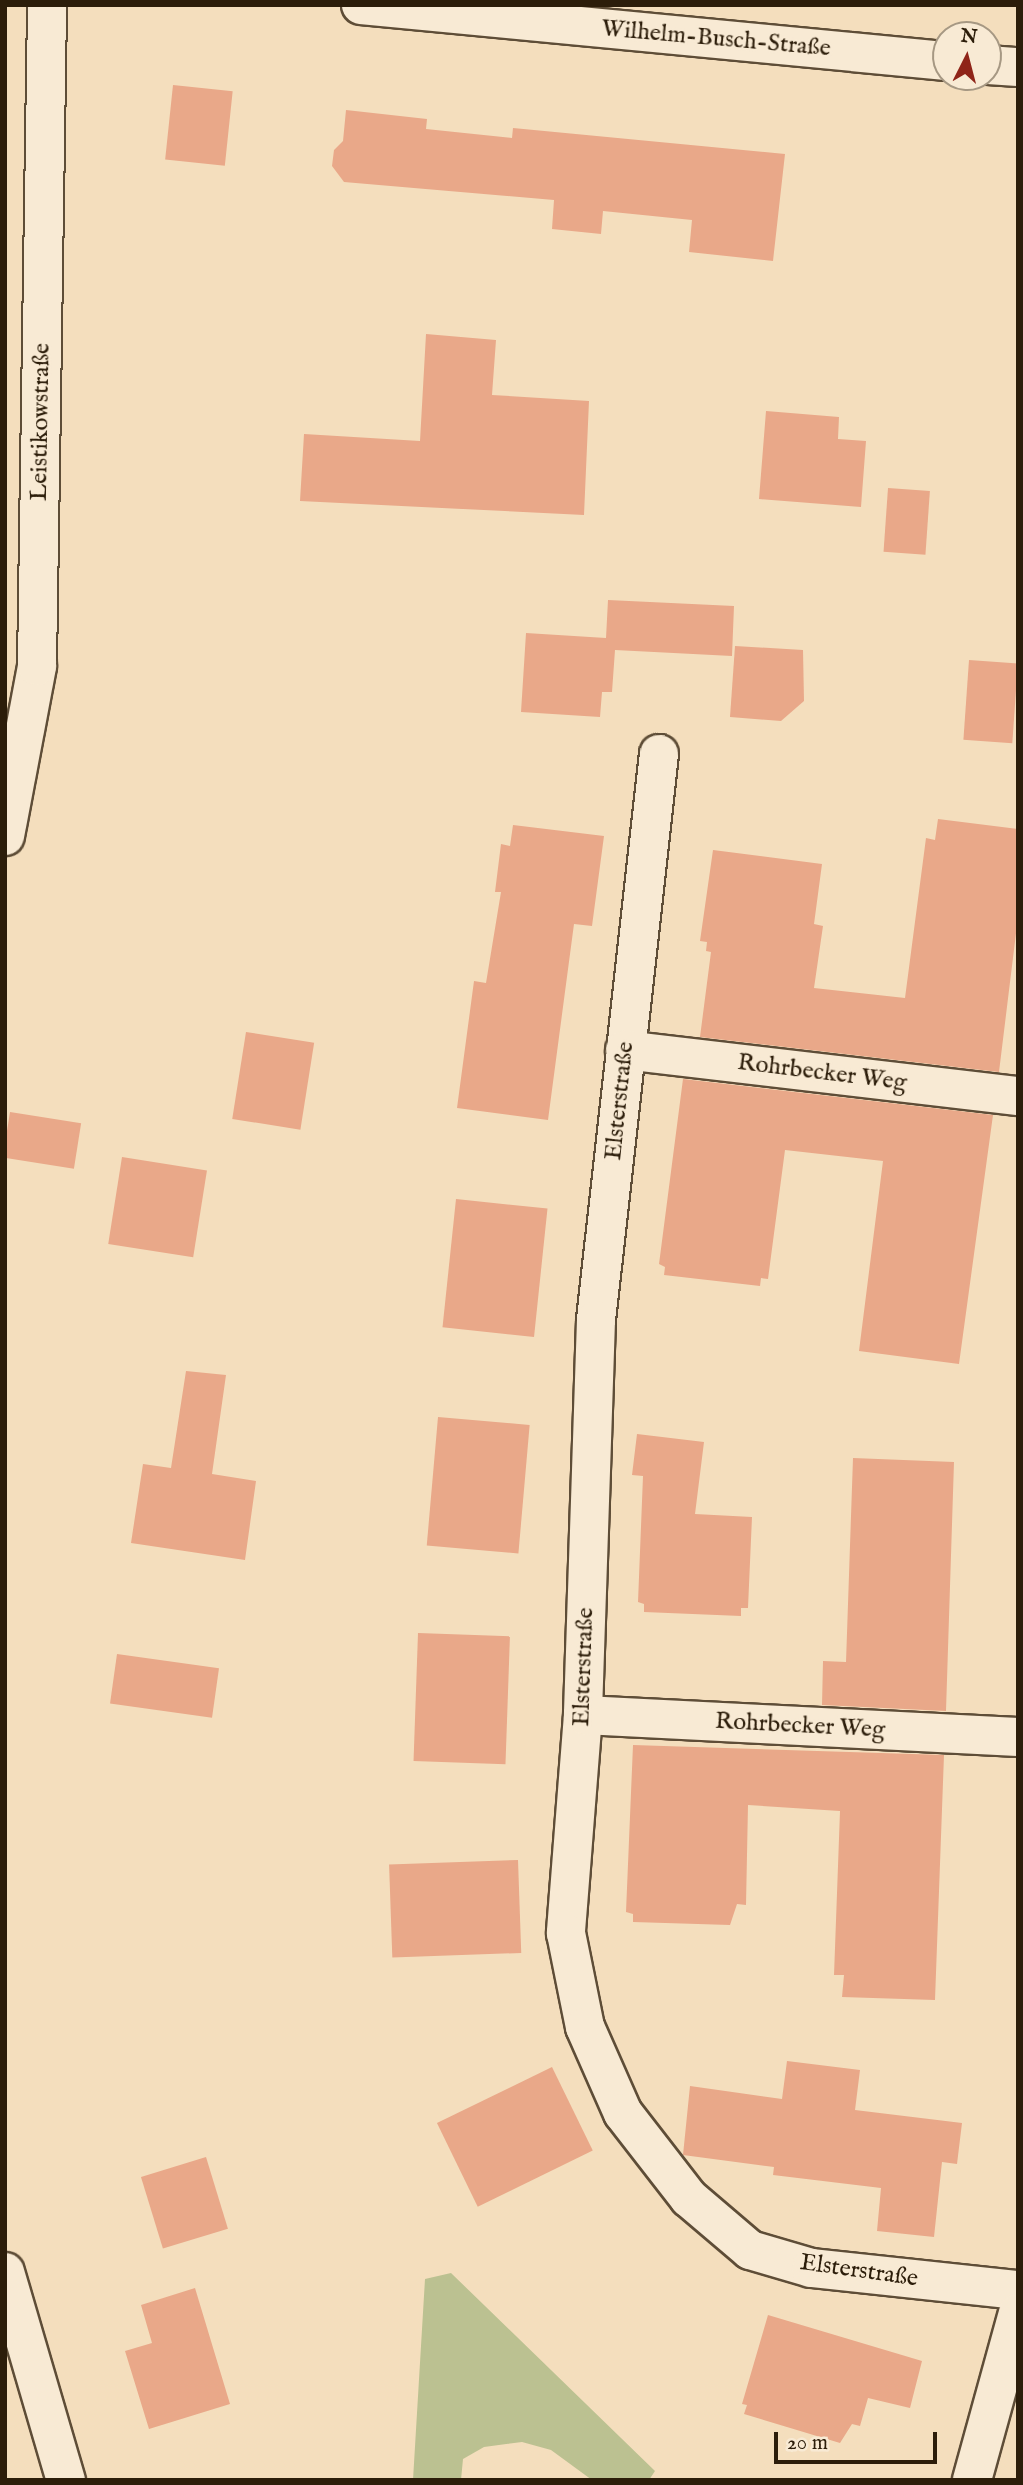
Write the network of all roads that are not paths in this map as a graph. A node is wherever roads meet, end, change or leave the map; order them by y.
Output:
1 (47, 5) edge
2 (361, 5) edge
3 (932, 60) edge
4 (659, 754) dead end
5 (5, 836) edge
6 (625, 1050) junction
7 (1018, 1096) edge
8 (583, 1715) junction
9 (1018, 1737) edge
10 (5, 2272) edge
11 (1018, 2290) edge
12 (1018, 2312) edge
13 (66, 2480) edge
14 (972, 2480) edge

1 - 5 street, Leistikowstraße
2 - 3 street, Wilhelm-Busch-Straße
4 - 6 street, Elsterstraße
6 - 7 street, Rohrbecker Weg
6 - 8 street, Elsterstraße
8 - 9 street, Rohrbecker Weg
8 - 11 street, Elsterstraße
10 - 13 street
12 - 14 street

